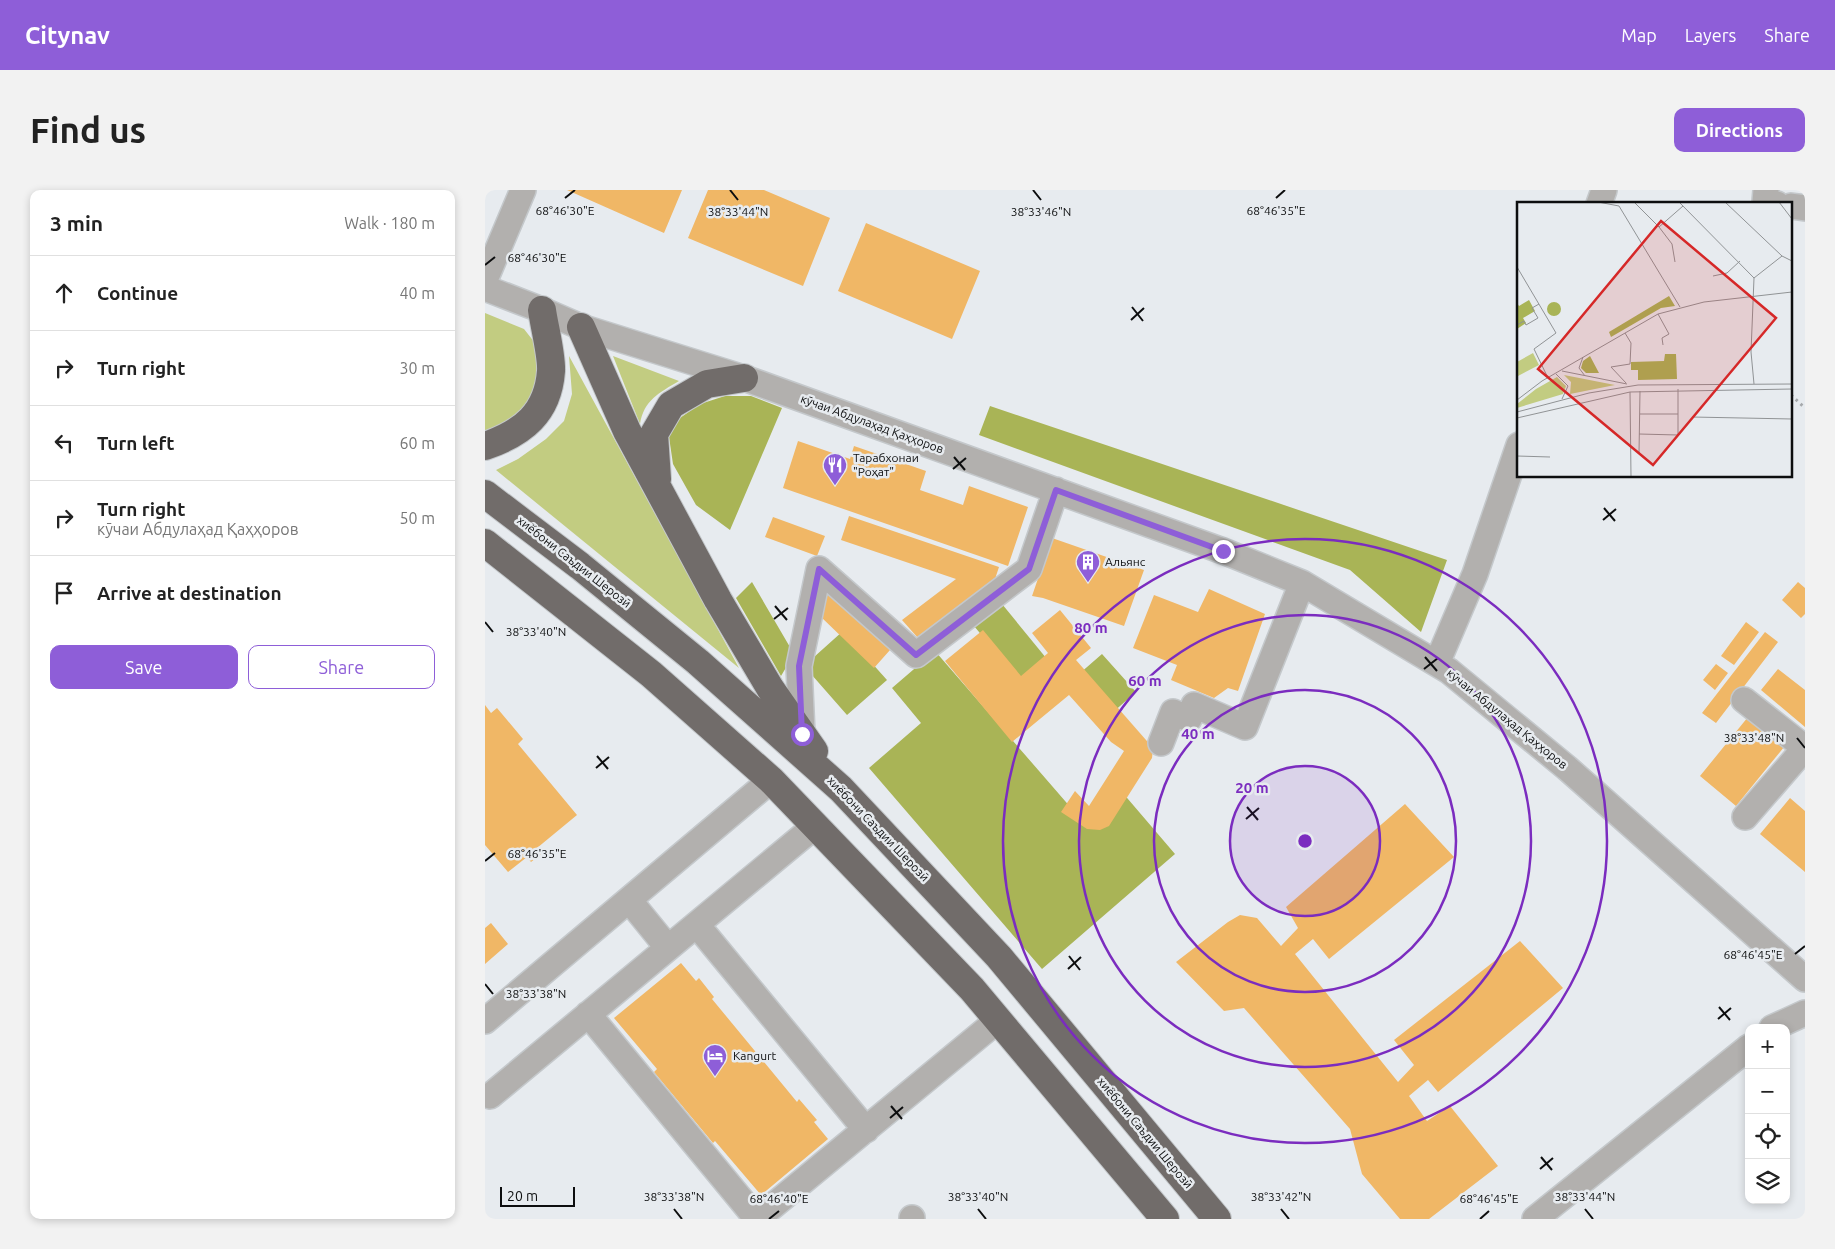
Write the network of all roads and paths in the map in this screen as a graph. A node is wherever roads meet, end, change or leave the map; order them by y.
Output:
1 (523, 190) edge
2 (1604, 190) edge
3 (1600, 202) edge
4 (485, 280) edge
5 (485, 288) edge
6 (542, 310) junction
7 (581, 327) junction
8 (744, 378) junction
9 (1793, 397) edge
10 (1805, 408) edge
11 (485, 446) edge
12 (1517, 450) edge
13 (658, 488) junction
14 (1056, 490) junction
15 (485, 494) edge
16 (485, 543) edge
17 (1302, 583) junction
18 (1437, 663) junction
19 (1744, 700) dead end
20 (802, 734) junction
21 (1161, 743) dead end
22 (1805, 748) edge
23 (771, 780) junction
24 (841, 789) junction
25 (1745, 817) dead end
26 (815, 826) junction
27 (629, 900) junction
28 (697, 925) junction
29 (669, 948) junction
30 (1805, 979) edge
31 (1805, 1013) edge
32 (588, 1014) junction
33 (998, 1020) junction
34 (485, 1021) edge
35 (1781, 1024) edge
36 (1745, 1050) edge
37 (490, 1096) dead end
38 (866, 1130) junction
39 (1165, 1219) edge
40 (1217, 1219) edge
41 (1535, 1219) edge

1 - 4 street
2 - 3 street
5 - 6 street, кӯчаи Абдулаҳад Қаҳҳоров
6 - 7 street, кӯчаи Абдулаҳад Қаҳҳоров
6 - 11 highway
7 - 8 street, кӯчаи Абдулаҳад Қаҳҳоров
7 - 13 highway
8 - 13 highway
8 - 14 street, кӯчаи Абдулаҳад Қаҳҳоров
9 - 10 path
12 - 18 street
13 - 20 highway
14 - 17 street, кӯчаи Абдулаҳад Қаҳҳоров
14 - 20 street
15 - 24 highway, хиёбони Саъдии Шерозӣ
16 - 23 highway
17 - 18 street, кӯчаи Абдулаҳад Қаҳҳоров
17 - 21 street
18 - 30 street, кӯчаи Абдулаҳад Қаҳҳоров
19 - 22 street
20 - 24 highway
22 - 25 street
23 - 26 highway
23 - 27 street
24 - 40 highway, хиёбони Саъдии Шерозӣ
26 - 28 street
26 - 33 highway
27 - 29 street
27 - 34 street
28 - 29 street
28 - 38 street
29 - 32 street
31 - 35 street
32 - 37 street
32 - 38 street
33 - 38 street
33 - 39 highway
36 - 41 street

